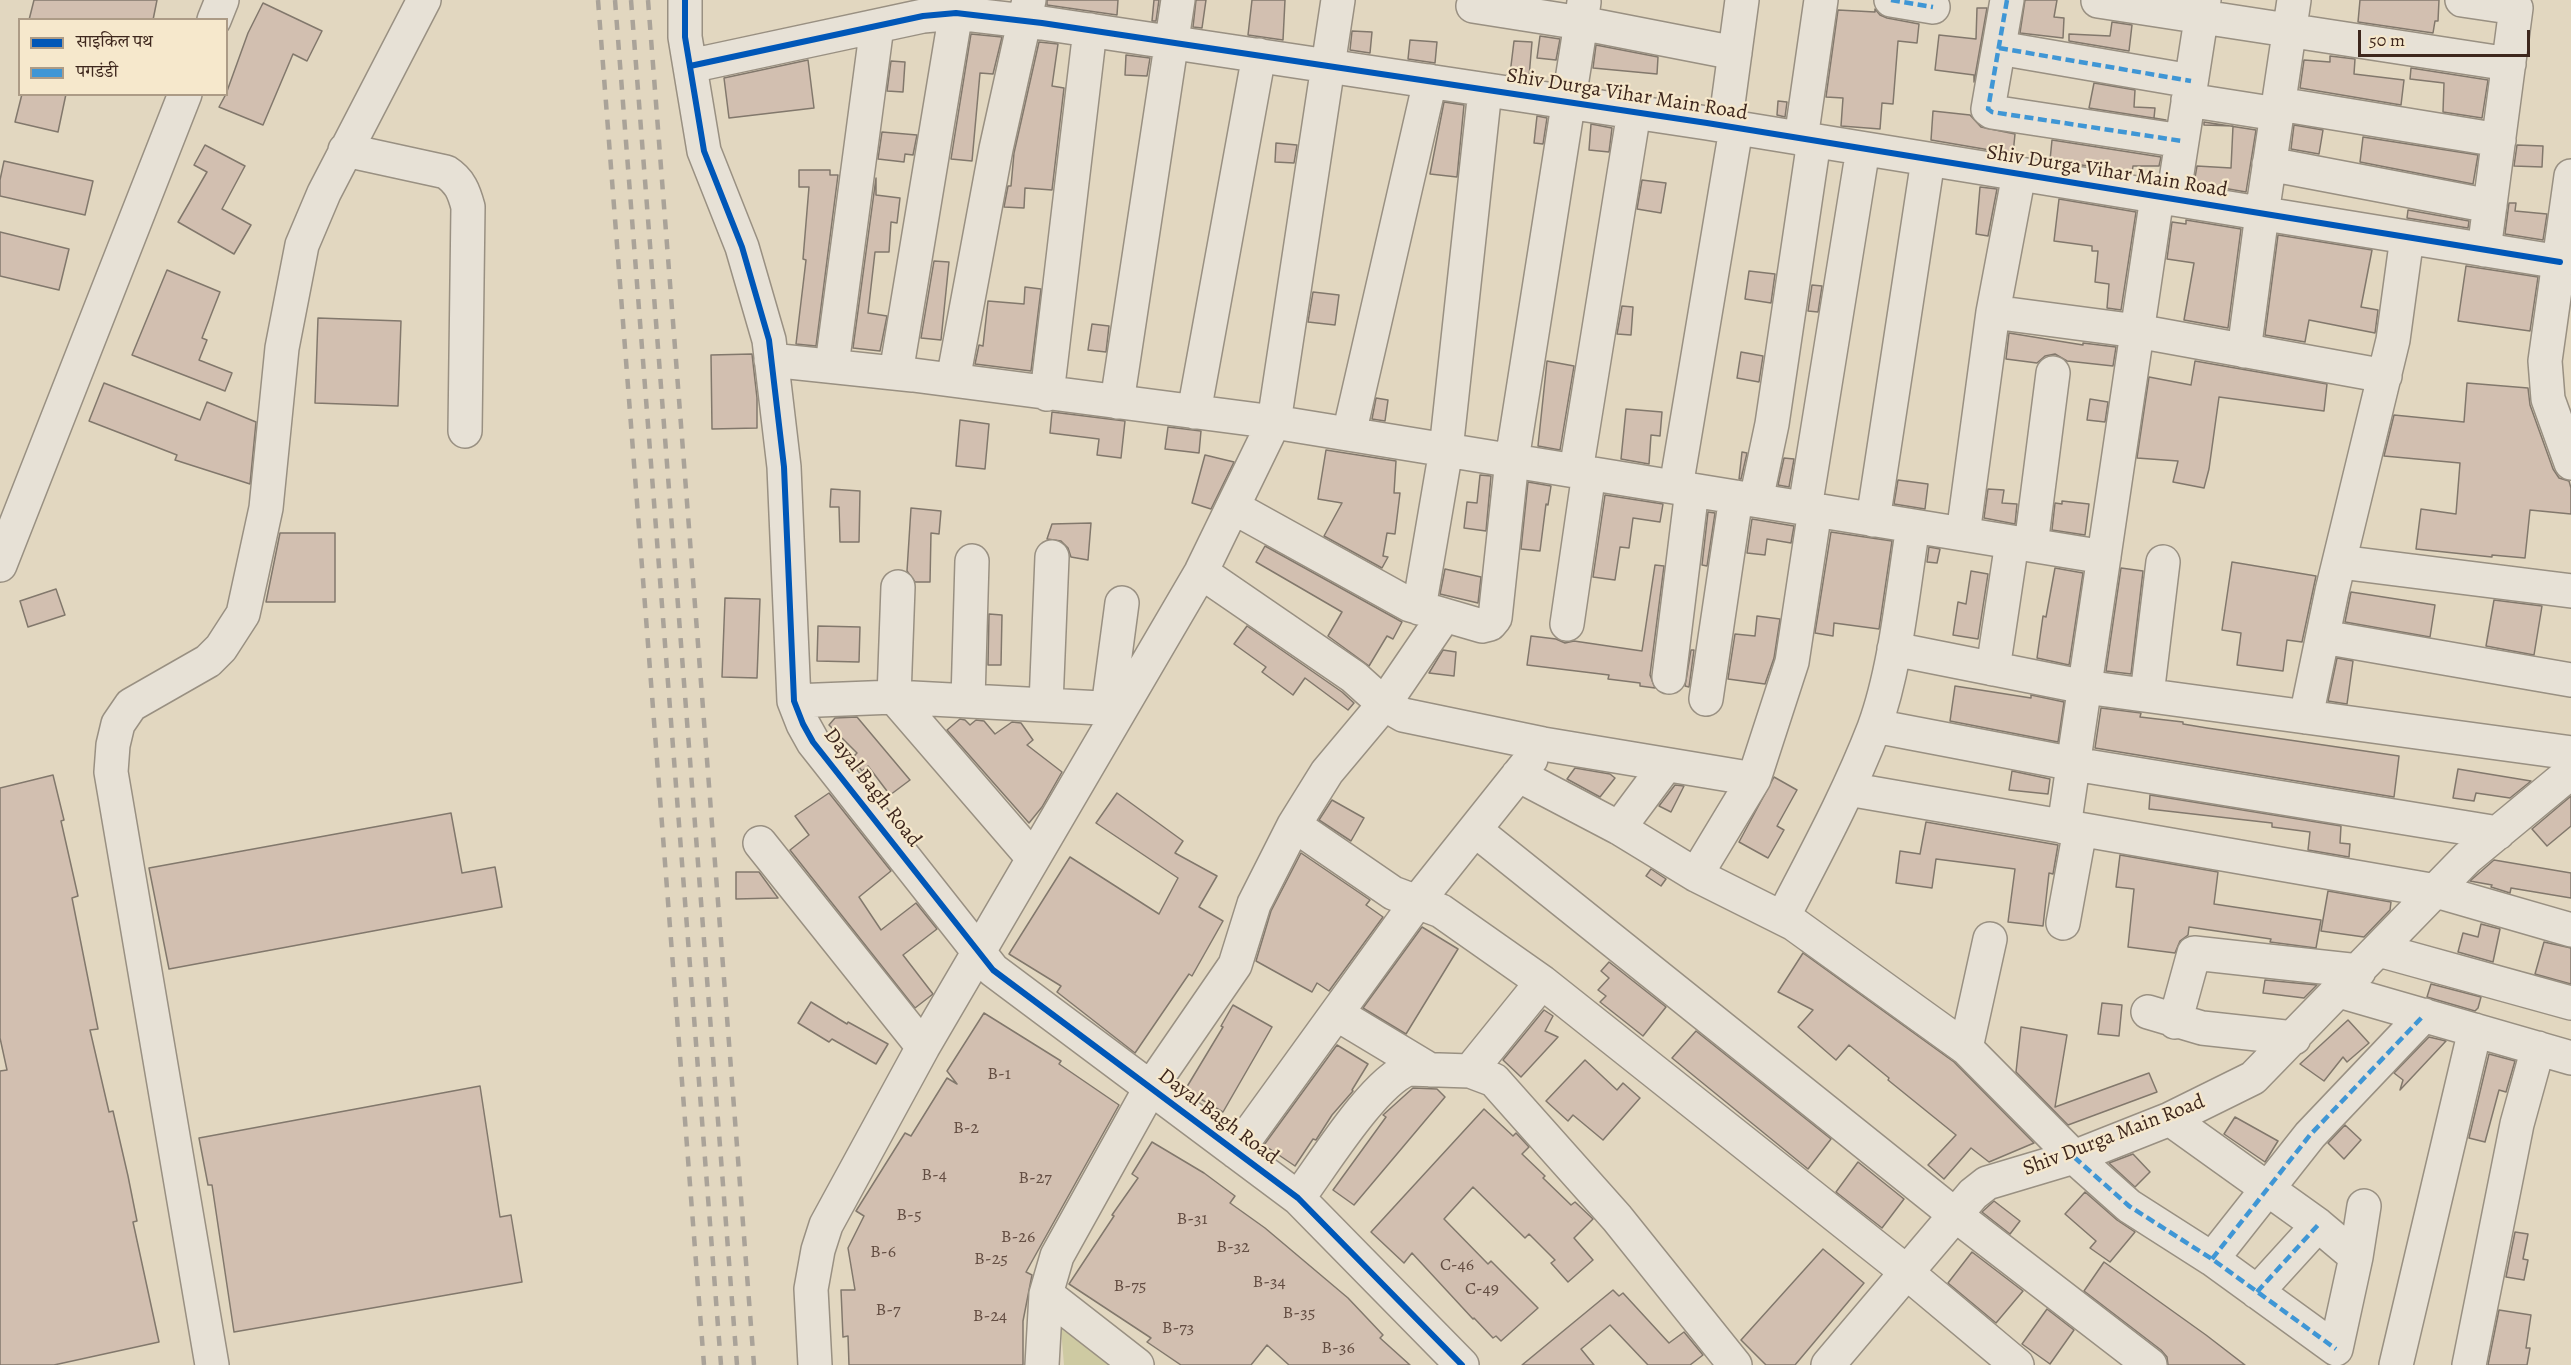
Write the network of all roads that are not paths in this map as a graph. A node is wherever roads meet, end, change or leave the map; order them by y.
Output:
1 (222, 0) edge
2 (424, 0) edge
3 (685, 0) edge
4 (1178, 0) edge
5 (1338, 0) edge
6 (1742, 0) edge
7 (1821, 0) edge
8 (1891, 0) edge
9 (2007, 0) edge
10 (2462, 0) edge
11 (2098, 1) edge
12 (2517, 4) edge
13 (1473, 6) dead end
14 (957, 7) edge
15 (1933, 7) dead end
16 (2203, 9) edge
17 (1027, 10) edge
18 (1582, 11) edge
19 (2292, 16) edge
20 (215, 18) edge
21 (877, 26) junction
22 (1090, 30) junction
23 (1172, 42) junction
24 (1999, 48) junction
25 (1735, 53) junction
26 (1259, 56) junction
27 (2509, 64) junction
28 (690, 66) junction
29 (1329, 66) junction
30 (1430, 81) junction
31 (1485, 90) junction
32 (2190, 90) junction
33 (184, 96) edge
34 (1569, 101) junction
35 (2278, 109) junction
36 (1634, 112) junction
37 (1731, 127) junction
38 (1807, 140) junction
39 (2499, 140) junction
40 (2182, 141) junction
41 (1863, 149) junction
42 (345, 150) junction
43 (1928, 160) junction
44 (2269, 164) junction
45 (2019, 174) junction
46 (2571, 176) edge
47 (2165, 198) junction
48 (2490, 206) junction
49 (2262, 214) junction
50 (2407, 237) junction
51 (2484, 250) junction
52 (2560, 262) junction
53 (1993, 312) junction
54 (2137, 332) junction
55 (2244, 351) junction
56 (771, 360) junction
57 (832, 365) junction
58 (896, 373) junction
59 (2053, 373) dead end
60 (2385, 376) junction
61 (953, 380) junction
62 (1047, 394) junction
63 (1117, 402) junction
64 (1194, 412) junction
65 (1274, 422) junction
66 (2563, 423) edge
67 (465, 431) dead end
68 (1349, 434) junction
69 (1446, 450) junction
70 (1512, 460) junction
71 (2571, 463) edge
72 (1583, 472) junction
73 (1684, 489) junction
74 (1746, 499) junction
75 (11, 507) edge
76 (1233, 507) junction
77 (1810, 509) junction
78 (1874, 520) junction
79 (1913, 526) junction
80 (1963, 534) junction
81 (2021, 543) junction
82 (1052, 557) dead end
83 (2104, 557) junction
84 (972, 561) dead end
85 (2163, 561) dead end
86 (2340, 562) junction
87 (0, 565) edge
88 (1201, 572) junction
89 (898, 587) dead end
90 (2571, 591) edge
91 (1122, 603) dead end
92 (1432, 612) junction
93 (1567, 624) dead end
94 (2323, 637) junction
95 (1894, 649) junction
96 (1993, 669) junction
97 (1668, 677) dead end
98 (2571, 680) edge
99 (2085, 687) junction
100 (2147, 695) junction
101 (894, 697) junction
102 (1706, 699) dead end
103 (968, 700) junction
104 (794, 701) junction
105 (1046, 704) junction
106 (1384, 704) junction
107 (1114, 708) junction
108 (2306, 717) junction
109 (1875, 726) junction
110 (1543, 744) junction
111 (2571, 753) edge
112 (2074, 764) junction
113 (1666, 765) junction
114 (2571, 772) edge
115 (1518, 775) junction
116 (1754, 779) junction
117 (1848, 789) junction
118 (1293, 825) junction
119 (1619, 828) junction
120 (2072, 829) junction
121 (1475, 830) junction
122 (2498, 833) junction
123 (760, 843) dead end
124 (1033, 858) junction
125 (1696, 875) junction
126 (2436, 891) junction
127 (1417, 902) junction
128 (1783, 917) junction
129 (2063, 923) dead end
130 (2571, 930) edge
131 (1990, 939) dead end
132 (979, 950) junction
133 (2359, 971) junction
134 (1542, 982) junction
135 (2571, 1003) edge
136 (1337, 1014) junction
137 (2424, 1015) junction
138 (2475, 1030) junction
139 (2294, 1038) junction
140 (923, 1047) junction
141 (1966, 1048) junction
142 (2538, 1048) junction
143 (2571, 1058) edge
144 (1430, 1070) junction
145 (1470, 1071) junction
146 (1151, 1087) junction
147 (2170, 1119) junction
148 (1236, 1152) junction
149 (2074, 1157) junction
150 (2267, 1188) junction
151 (1298, 1198) junction
152 (2364, 1206) dead end
153 (1954, 1214) junction
154 (2318, 1225) junction
155 (2356, 1257) junction
156 (2212, 1259) junction
157 (1906, 1272) junction
158 (2258, 1292) junction
159 (1046, 1294) junction
160 (212, 1365) edge
161 (815, 1365) edge
162 (1042, 1365) edge
163 (1137, 1365) edge
164 (1462, 1365) edge
165 (1735, 1365) edge
166 (1828, 1365) edge
167 (2017, 1365) edge
168 (2150, 1365) edge
169 (2396, 1365) edge
170 (2469, 1365) edge

1 - 20 street
2 - 42 street
3 - 28 street, Dayal Bagh Road
4 - 23 street
5 - 29 street
6 - 25 street
7 - 38 street
8 - 15 street
9 - 24 street
10 - 12 street
11 - 16 street
12 - 27 street
13 - 18 street
14 - 17 street, Shiv Durga Vihar Main Road
14 - 21 street, Shiv Durga Vihar Main Road
14 - 58 street
16 - 19 street
16 - 32 street
17 - 22 street, Shiv Durga Vihar Main Road
17 - 61 street
18 - 25 street
18 - 34 street
19 - 27 street
19 - 35 street
21 - 28 street, Shiv Durga Vihar Main Road
21 - 57 street
22 - 23 street, Shiv Durga Vihar Main Road
22 - 62 street
23 - 26 street, Shiv Durga Vihar Main Road
23 - 63 street
24 - 32 street
24 - 40 street
25 - 37 street
26 - 29 street, Shiv Durga Vihar Main Road
26 - 64 street
27 - 39 street
28 - 56 street, Dayal Bagh Road
29 - 30 street, Shiv Durga Vihar Main Road
29 - 65 street
30 - 31 street, Shiv Durga Vihar Main Road
30 - 68 street
31 - 34 street, Shiv Durga Vihar Main Road
31 - 69 street
32 - 35 street
32 - 40 street
33 - 75 street
34 - 36 street, Shiv Durga Vihar Main Road
34 - 70 street
35 - 39 street
35 - 44 street
36 - 37 street, Shiv Durga Vihar Main Road
36 - 72 street
37 - 38 street, Shiv Durga Vihar Main Road
37 - 73 street
38 - 41 street, Shiv Durga Vihar Main Road
38 - 74 street
39 - 48 street
40 - 47 street
41 - 43 street, Shiv Durga Vihar Main Road
41 - 77 street
42 - 67 street
42 - 160 street
43 - 45 street, Shiv Durga Vihar Main Road
43 - 78 street
44 - 48 street
44 - 49 street
45 - 47 street, Shiv Durga Vihar Main Road
45 - 53 street
46 - 52 street
47 - 49 street, Shiv Durga Vihar Main Road
47 - 54 street
48 - 51 street
49 - 50 street, Shiv Durga Vihar Main Road
49 - 55 street
50 - 51 street, Shiv Durga Vihar Main Road
50 - 60 street
51 - 52 street, Shiv Durga Vihar Main Road
52 - 66 street
53 - 54 street
53 - 80 street
54 - 55 street
54 - 83 street
55 - 60 street
56 - 57 street
56 - 104 street, Dayal Bagh Road
57 - 58 street
58 - 61 street
59 - 81 street
60 - 86 street
61 - 62 street
62 - 63 street
63 - 64 street
64 - 65 street
65 - 68 street
65 - 76 street
66 - 71 street
68 - 69 street
69 - 70 street
69 - 92 street
70 - 72 street
70 - 92 street
72 - 73 street
72 - 93 street
73 - 74 street
73 - 97 street
74 - 77 street
74 - 102 street
75 - 87 street
76 - 88 street
76 - 92 street
77 - 78 street
77 - 116 street
78 - 79 street
79 - 80 street
79 - 95 street
80 - 81 street
81 - 83 street
81 - 96 street
82 - 105 street
83 - 99 street
84 - 103 street
85 - 100 street
86 - 90 street
86 - 94 street
88 - 106 street
88 - 107 street
89 - 101 street
91 - 107 street
92 - 106 street
94 - 98 street
94 - 108 street
95 - 96 street
95 - 109 street
96 - 99 street
99 - 100 street
99 - 112 street
100 - 108 street
101 - 103 street
101 - 104 street
101 - 124 street
103 - 105 street
104 - 132 street, Dayal Bagh Road
105 - 107 street
106 - 110 street
106 - 118 street
107 - 124 street
108 - 111 street
109 - 112 street
109 - 117 street
110 - 113 street
110 - 115 street
112 - 120 street
112 - 122 street
113 - 116 street
113 - 119 street
114 - 122 street, Shiv Durga Main Road
115 - 119 street
115 - 121 street
116 - 125 street
117 - 120 street
117 - 128 street
118 - 127 street
118 - 146 street
119 - 125 street
120 - 126 street
120 - 129 street
121 - 127 street
121 - 153 street
122 - 126 street, Shiv Durga Main Road
123 - 140 street
124 - 132 street
125 - 128 street
126 - 130 street
126 - 133 street, Shiv Durga Main Road
127 - 134 street
127 - 136 street
128 - 141 street
131 - 141 street
132 - 140 street
132 - 146 street, Dayal Bagh Road
133 - 135 street
133 - 137 street
133 - 139 street, Shiv Durga Main Road
133 - 139 street
134 - 145 street
134 - 157 street
136 - 144 street
136 - 148 street
137 - 138 street
137 - 150 street
138 - 142 street
138 - 169 street
139 - 147 street, Shiv Durga Main Road
140 - 161 street
141 - 149 street
142 - 143 street
142 - 170 street
144 - 145 street
144 - 151 street
145 - 165 street
146 - 148 street, Dayal Bagh Road
146 - 159 street
147 - 149 street, Shiv Durga Main Road
147 - 150 street
148 - 151 street, Dayal Bagh Road
149 - 153 street, Shiv Durga Main Road
149 - 156 street
150 - 154 street
150 - 156 street
151 - 164 street, Dayal Bagh Road
152 - 155 street
153 - 157 street, Shiv Durga Main Road
153 - 168 street
154 - 155 street
154 - 158 street
155 - 158 street
156 - 158 street
157 - 166 street, Shiv Durga Main Road
157 - 167 street
159 - 162 street
159 - 163 street

